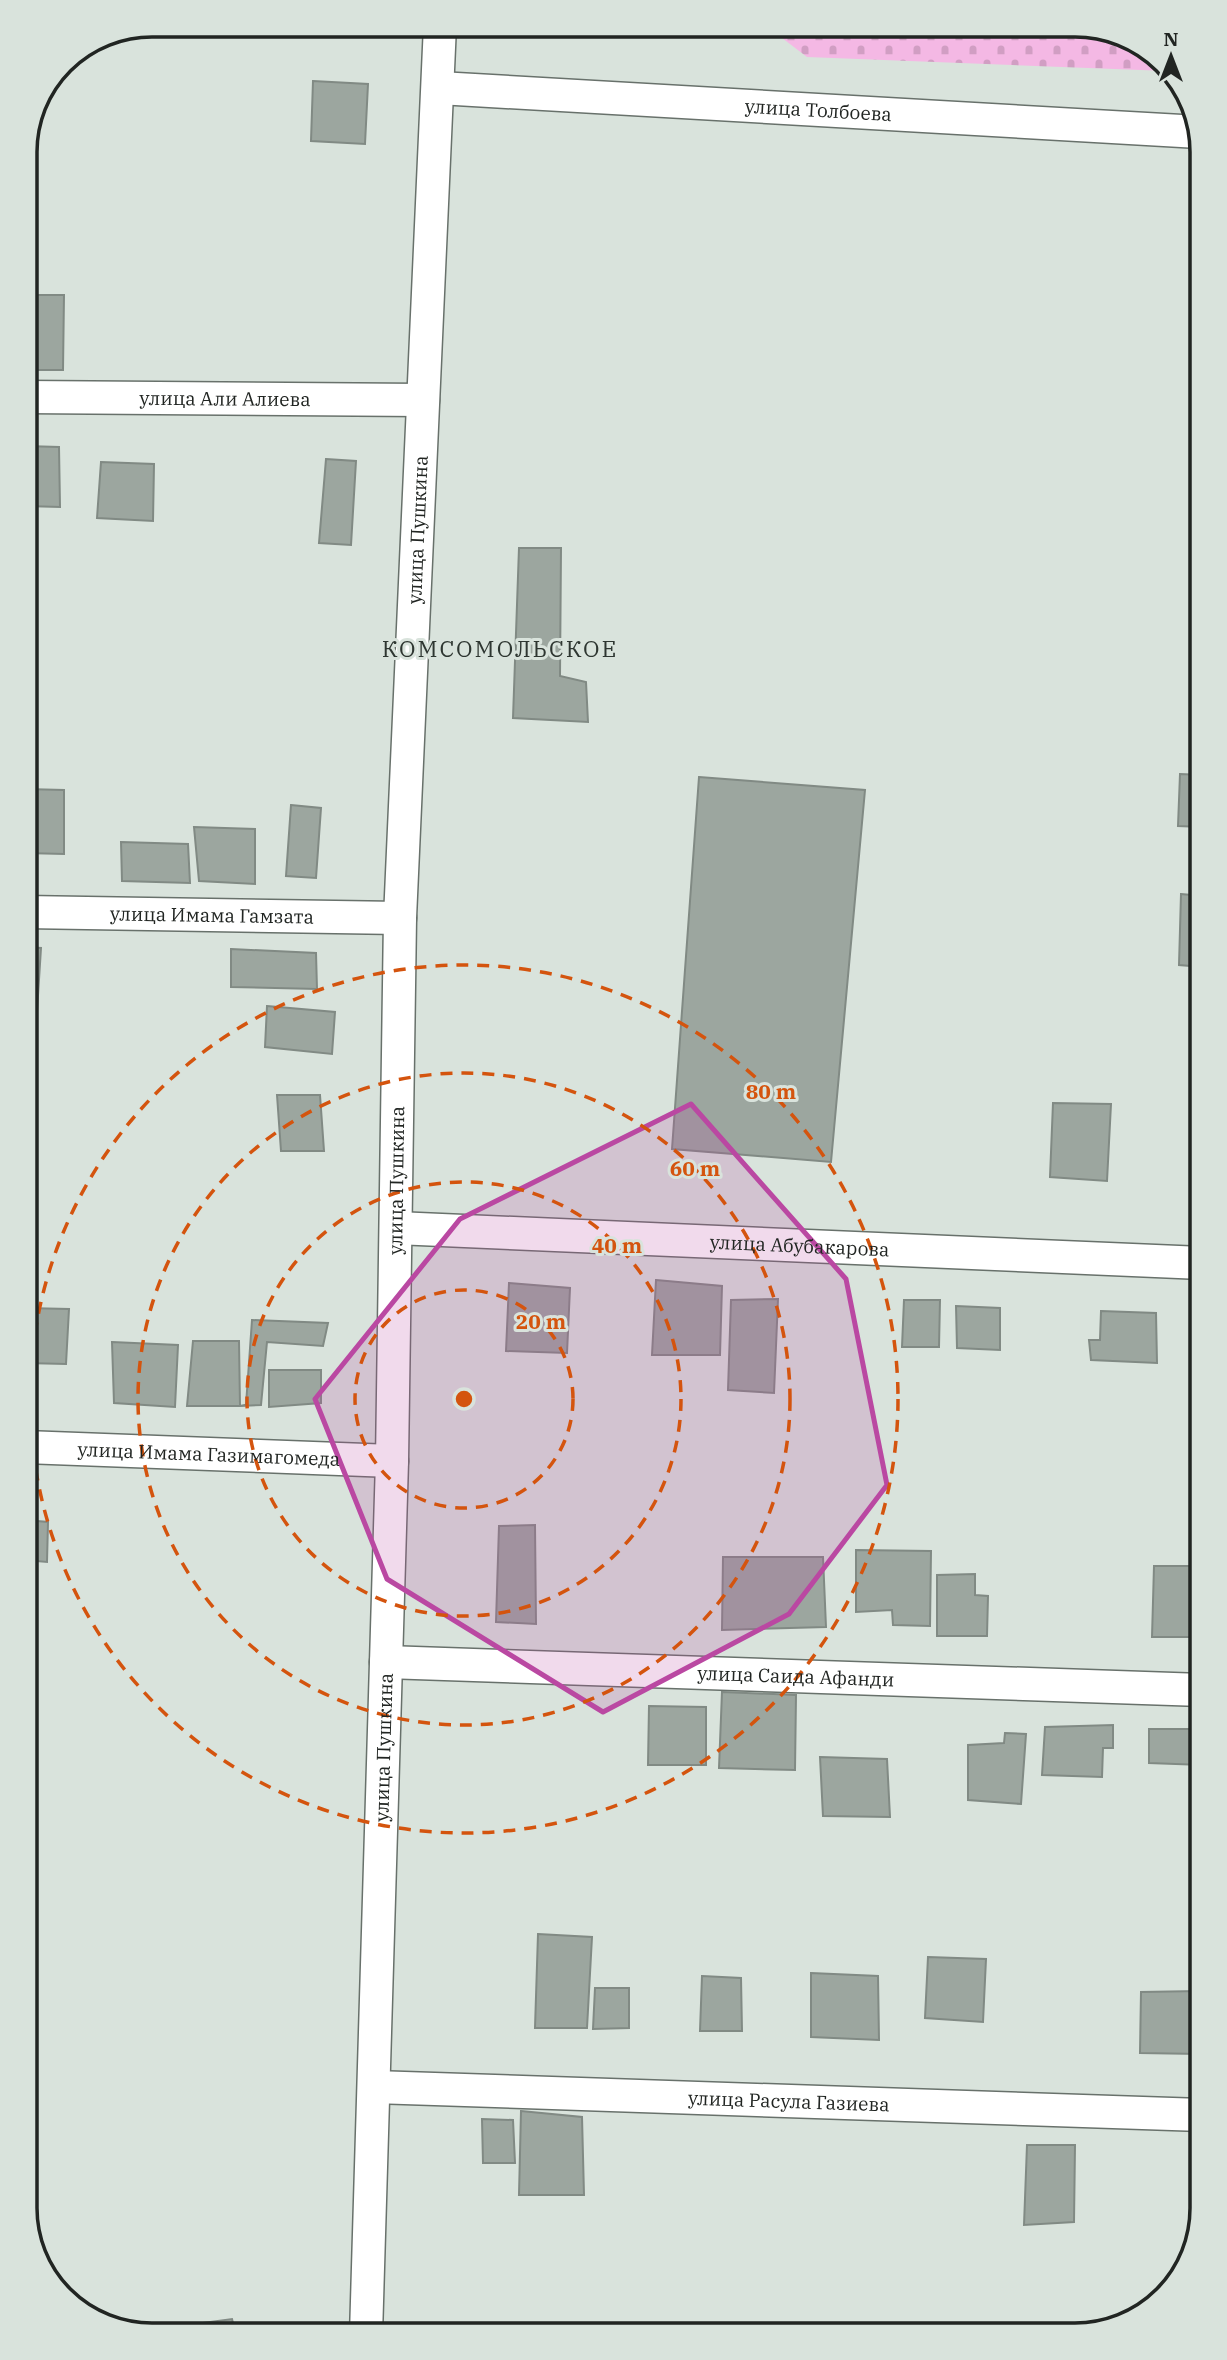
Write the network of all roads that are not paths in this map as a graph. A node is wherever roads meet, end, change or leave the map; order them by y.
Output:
1 (440, 37) edge
2 (439, 88) junction
3 (1188, 131) edge
4 (37, 397) edge
5 (423, 400) junction
6 (37, 912) edge
7 (400, 918) junction
8 (396, 1228) junction
9 (1190, 1262) edge
10 (37, 1447) edge
11 (392, 1461) junction
12 (386, 1662) junction
13 (1190, 1690) edge
14 (374, 2087) junction
15 (1190, 2115) edge
16 (366, 2323) edge

1 - 2 street, улица Пушкина
2 - 3 street, улица Толбоева
2 - 5 street, улица Пушкина
4 - 5 street, улица Али Алиева
5 - 7 street, улица Пушкина
6 - 7 street, улица Имама Гамзата
7 - 8 street, улица Пушкина
8 - 9 street, улица Абубакарова
8 - 11 street, улица Пушкина
10 - 11 street, улица Имама Газимагомеда
11 - 12 street, улица Пушкина
12 - 13 street, улица Саида Афанди
12 - 14 street, улица Пушкина
14 - 15 street, улица Расула Газиева
14 - 16 street, улица Пушкина

